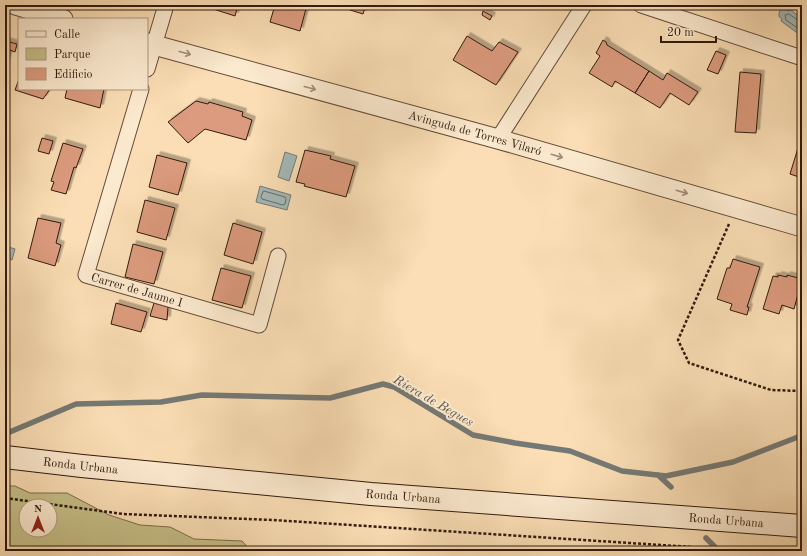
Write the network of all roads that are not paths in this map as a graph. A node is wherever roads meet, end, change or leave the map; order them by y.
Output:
1 (14, 5) edge
2 (166, 5) edge
3 (584, 5) edge
4 (641, 5) edge
5 (60, 18) edge
6 (150, 44) edge
7 (802, 58) edge
8 (148, 61) edge
9 (141, 90) edge
10 (498, 139) junction
11 (802, 226) edge
12 (278, 256) dead end
13 (5, 457) edge
14 (802, 526) edge

1 - 5 street
2 - 6 street
3 - 10 street
4 - 7 street
6 - 8 street
6 -> 10 street, Avinguda de Torres Vilaró
9 - 12 street, Carrer de Jaume I
10 -> 11 street, Avinguda de Torres Vilaró
13 - 14 main road, Ronda Urbana

